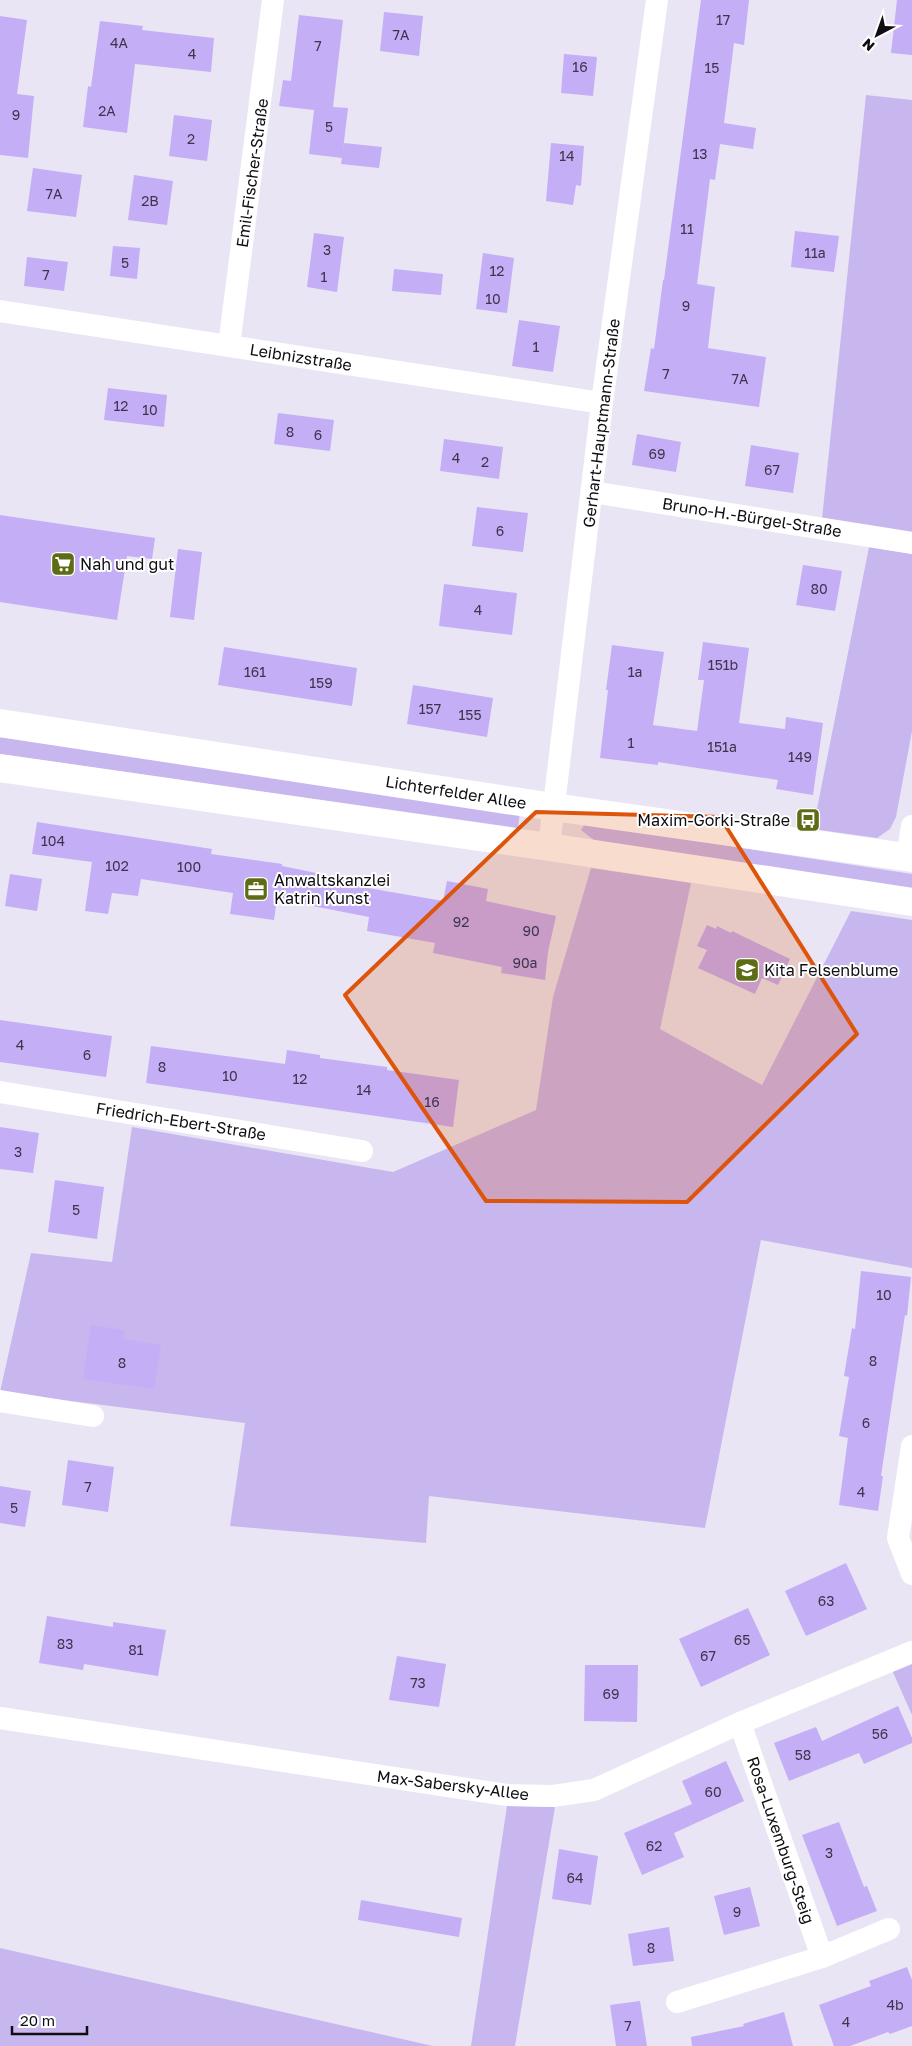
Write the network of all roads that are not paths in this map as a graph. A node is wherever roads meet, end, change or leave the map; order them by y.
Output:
1 (273, 0) edge
2 (657, 0) edge
3 (0, 310) edge
4 (229, 346) junction
5 (602, 403) junction
6 (592, 492) junction
7 (912, 543) edge
8 (0, 723) edge
9 (0, 768) edge
10 (553, 807) junction
11 (912, 826) edge
12 (549, 847) junction
13 (910, 858) edge
14 (912, 902) edge
15 (0, 1092) edge
16 (362, 1150) dead end
17 (0, 1401) edge
18 (93, 1416) dead end
19 (912, 1446) edge
20 (912, 1574) edge
21 (912, 1652) edge
22 (0, 1718) edge
23 (740, 1723) junction
24 (890, 1929) dead end
25 (822, 1957) junction
26 (678, 2002) dead end

1 - 4 street, Emil-Fischer-Straße
2 - 5 street, Gerhart-Hauptmann-Straße
3 - 4 street, Leibnizstraße
4 - 5 street, Leibnizstraße
5 - 6 street, Gerhart-Hauptmann-Straße
6 - 7 street, Bruno-H.-Bürgel-Straße
6 - 10 street, Gerhart-Hauptmann-Straße
8 - 10 main road, Lichterfelder Allee
9 - 12 main road
10 - 12 street, Gerhart-Hauptmann-Straße
10 - 13 main road, Lichterfelder Allee
11 - 13 street
12 - 14 main road
15 - 16 street, Friedrich-Ebert-Straße
17 - 18 street
19 - 20 street
21 - 23 street, Max-Sabersky-Allee
22 - 23 street, Max-Sabersky-Allee
23 - 25 street, Rosa-Luxemburg-Steig
24 - 25 street
25 - 26 street

